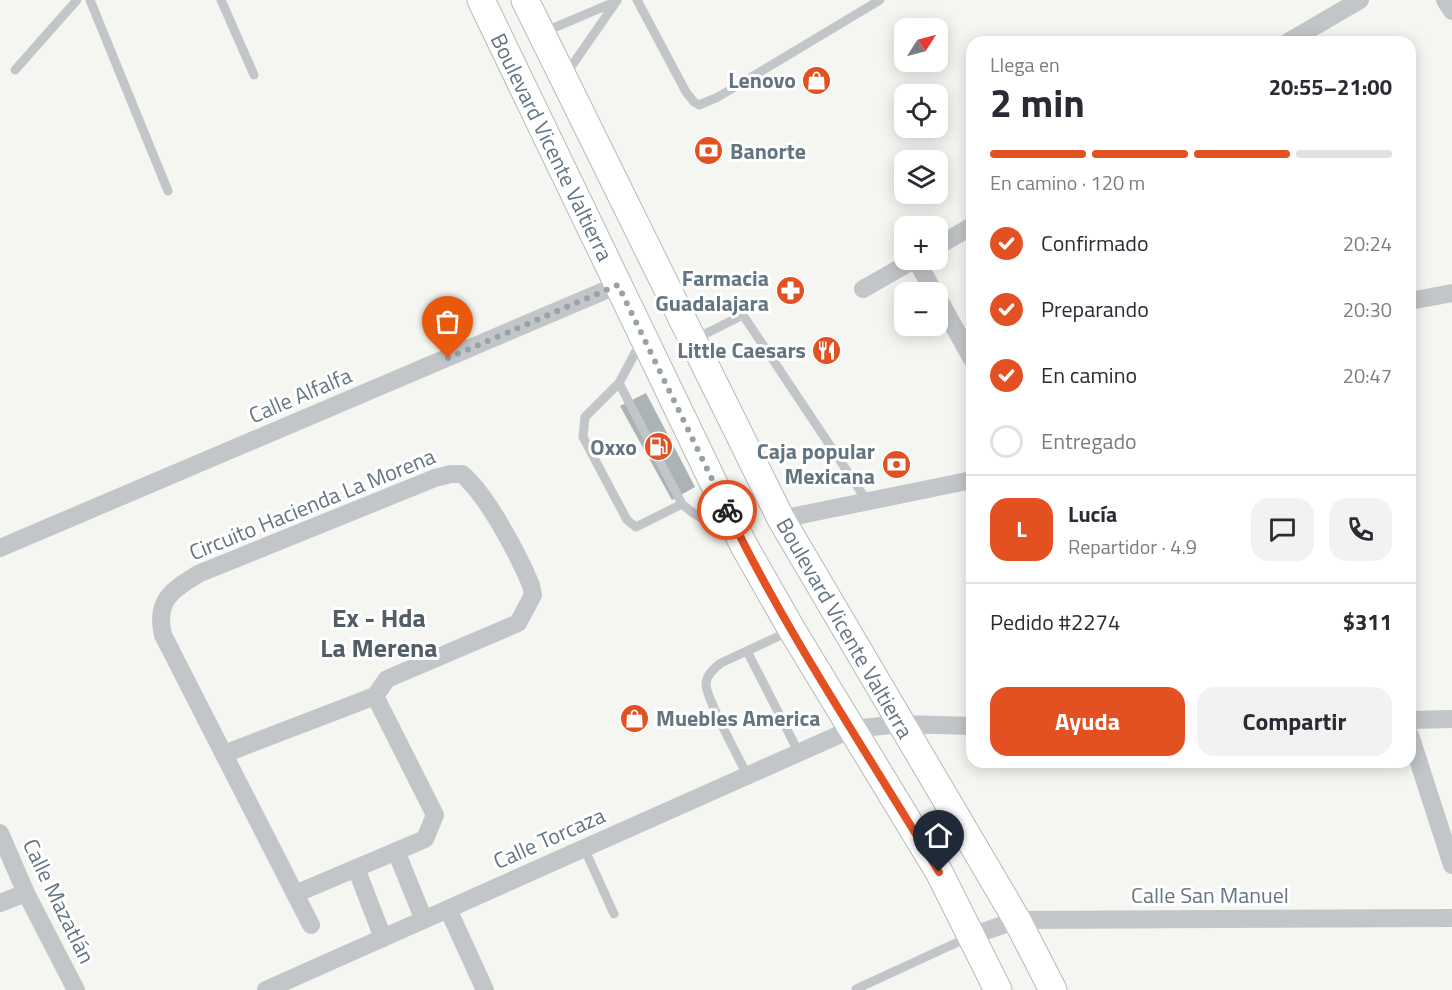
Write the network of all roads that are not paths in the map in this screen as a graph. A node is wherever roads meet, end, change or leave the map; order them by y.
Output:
1 (77, 0) edge
2 (90, 0) edge
3 (220, 0) edge
4 (481, 0) edge
5 (525, 0) edge
6 (637, 0) edge
7 (880, 0) edge
8 (1360, 0) edge
9 (1445, 0) edge
10 (617, 1) edge
11 (1452, 11) edge
12 (541, 33) junction
13 (1298, 36) edge
14 (15, 70) dead end
15 (254, 75) dead end
16 (564, 78) junction
17 (168, 191) dead end
18 (966, 230) edge
19 (948, 240) edge
20 (897, 270) edge
21 (618, 285) junction
22 (863, 289) dead end
23 (1452, 293) edge
24 (1416, 296) edge
25 (948, 316) edge
26 (643, 337) junction
27 (693, 340) junction
28 (966, 348) edge
29 (619, 383) junction
30 (966, 481) edge
31 (867, 501) junction
32 (682, 504) junction
33 (781, 519) junction
34 (743, 544) junction
35 (0, 548) edge
36 (792, 630) junction
37 (747, 651) junction
38 (375, 696) junction
39 (1452, 719) edge
40 (1416, 720) edge
41 (902, 724) junction
42 (966, 726) edge
43 (852, 729) junction
44 (799, 753) junction
45 (224, 754) junction
46 (1416, 754) edge
47 (747, 775) dead end
48 (0, 833) edge
49 (584, 848) junction
50 (396, 851) junction
51 (1452, 865) edge
52 (356, 868) junction
53 (26, 892) junction
54 (295, 894) junction
55 (0, 903) edge
56 (448, 909) junction
57 (614, 914) dead end
58 (1452, 918) edge
59 (424, 920) junction
60 (1017, 920) junction
61 (310, 925) dead end
62 (971, 936) junction
63 (383, 938) junction
64 (856, 989) edge
65 (76, 990) edge
66 (266, 990) edge
67 (485, 990) edge
68 (999, 990) edge
69 (1053, 990) edge

1 - 14 lane
2 - 17 lane
3 - 15 lane
4 - 21 main road, Boulevard Vicente Valtierra
5 - 12 main road, Boulevard Vicente Valtierra
6 - 7 lane
8 - 13 street
9 - 11 street
10 - 12 lane
10 - 16 lane
12 - 16 main road, Boulevard Vicente Valtierra
16 - 27 main road, Boulevard Vicente Valtierra
18 - 19 street
20 - 22 street
21 - 26 main road, Boulevard Vicente Valtierra
21 - 35 street, Calle Alfalfa
23 - 24 street
25 - 28 street
26 - 29 lane
26 - 34 main road, Boulevard Vicente Valtierra
27 - 31 lane
27 - 33 main road, Boulevard Vicente Valtierra
29 - 32 lane
29 - 32 lane
30 - 31 street
31 - 33 street
32 - 34 lane
33 - 41 main road, Boulevard Vicente Valtierra
34 - 36 main road, Boulevard Vicente Valtierra
36 - 37 lane
36 - 43 main road, Boulevard Vicente Valtierra
37 - 44 lane
37 - 47 lane
38 - 45 street, Circuito Hacienda La Morena
38 - 45 street, Circuito Hacienda La Morena
38 - 50 street
39 - 40 street
41 - 42 street, Calle Torcaza
41 - 43 street, Calle Torcaza
41 - 60 main road, Boulevard Vicente Valtierra
43 - 44 street, Calle Torcaza
43 - 62 main road, Boulevard Vicente Valtierra
44 - 49 street, Calle Torcaza
45 - 54 street, Circuito Hacienda La Morena
46 - 51 street
48 - 53 street, Calle Mazatlán
49 - 56 street, Calle Torcaza
49 - 57 lane
50 - 52 street
50 - 59 street
52 - 54 street
52 - 63 street
53 - 55 street
53 - 65 street, Calle Mazatlán
54 - 61 street, Circuito Hacienda La Morena
56 - 59 street, Calle Torcaza
56 - 67 street
58 - 60 street, Calle San Manuel
59 - 63 street, Calle Torcaza
60 - 62 street, Calle San Manuel
60 - 69 main road, Boulevard Vicente Valtierra
62 - 64 lane
62 - 68 main road, Boulevard Vicente Valtierra
63 - 66 street, Calle Torcaza

